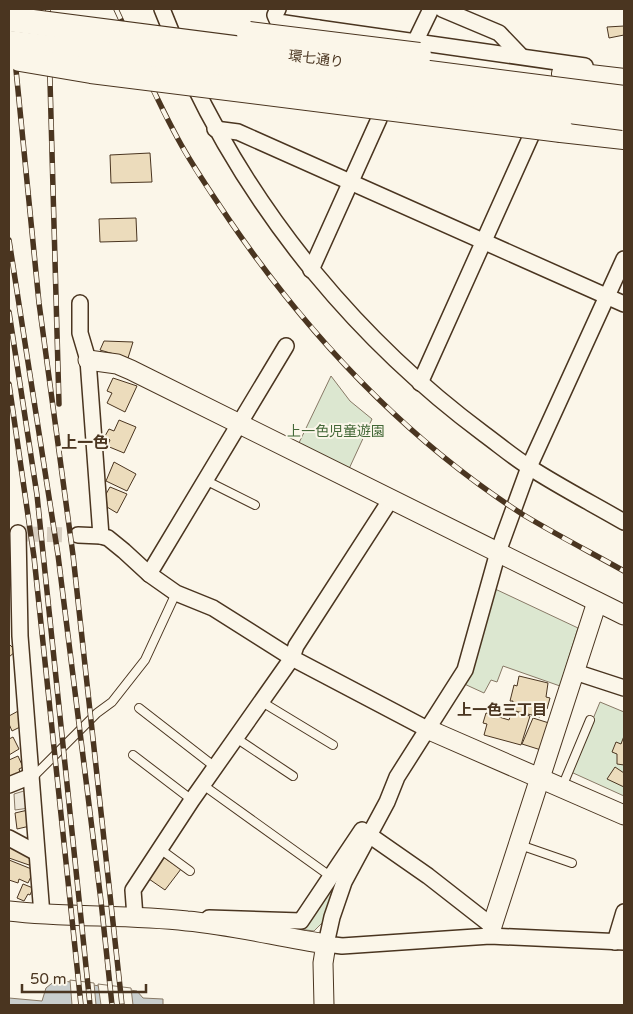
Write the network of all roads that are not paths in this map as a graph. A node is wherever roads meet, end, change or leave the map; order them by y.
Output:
1 (162, 9) edge
2 (278, 9) edge
3 (431, 9) edge
4 (442, 9) edge
5 (9, 15) edge
6 (9, 19) edge
7 (318, 28) junction
8 (416, 40) junction
9 (9, 43) edge
10 (520, 55) junction
11 (9, 57) edge
12 (624, 74) edge
13 (624, 81) edge
14 (624, 98) edge
15 (624, 118) edge
16 (379, 119) junction
17 (215, 129) junction
18 (531, 136) junction
19 (624, 137) edge
20 (624, 147) edge
21 (350, 182) junction
22 (484, 241) junction
23 (624, 259) edge
24 (311, 270) junction
25 (607, 296) junction
26 (80, 303) dead end
27 (624, 304) edge
28 (286, 346) dead end
29 (88, 360) junction
30 (420, 384) junction
31 (239, 424) junction
32 (529, 467) junction
33 (205, 480) junction
34 (391, 499) junction
35 (256, 505) dead end
36 (624, 522) edge
37 (17, 531) edge
38 (78, 535) tunnel mouth
39 (101, 536) junction
40 (498, 552) junction
41 (149, 574) junction
42 (176, 593) junction
43 (597, 602) junction
44 (624, 615) edge
45 (292, 658) junction
46 (575, 672) junction
47 (624, 688) edge
48 (262, 702) junction
49 (139, 708) dead end
50 (590, 720) dead end
51 (427, 729) junction
52 (236, 738) junction
53 (333, 745) dead end
54 (133, 755) dead end
55 (215, 767) junction
56 (31, 776) junction
57 (293, 776) dead end
58 (540, 778) junction
59 (9, 785) edge
60 (203, 785) junction
61 (562, 787) junction
62 (192, 800) junction
63 (624, 815) edge
64 (369, 835) junction
65 (9, 838) edge
66 (518, 844) junction
67 (160, 849) junction
68 (35, 852) junction
69 (572, 862) dead end
70 (190, 871) dead end
71 (330, 876) junction
72 (9, 911) edge
73 (624, 912) edge
74 (42, 915) junction
75 (135, 917) junction
76 (189, 921) junction
77 (491, 931) junction
78 (620, 942) edge
79 (326, 944) junction
80 (324, 1005) edge

1 - 17 street
2 - 7 street
3 - 8 street
4 - 10 street
5 - 13 main road, bridge
6 - 14 main road, 環七通り, bridge
7 - 8 street
7 - 16 street
8 - 10 street
9 - 15 main road, 環七通り, bridge
10 - 12 street
11 - 19 main road, bridge
16 - 18 street
16 - 21 street
17 - 21 street
17 - 24 street
18 - 20 street
18 - 22 street
21 - 22 street
21 - 24 street
22 - 25 street
22 - 30 street
23 - 25 street
24 - 30 street
25 - 27 street
25 - 32 street
26 - 29 street
28 - 31 street
29 - 31 street
29 - 39 street
30 - 32 street
31 - 33 street
31 - 34 street
32 - 36 street
32 - 40 street
33 - 35 lane
33 - 41 street
34 - 40 street
34 - 45 street
37 - 56 street
38 - 39 street
39 - 41 street
40 - 43 street
40 - 51 street
41 - 42 street
42 - 45 street
42 - 56 lane
43 - 44 street
43 - 46 street
45 - 48 street
45 - 51 street
46 - 47 street
46 - 58 street
48 - 52 street
48 - 53 lane
49 - 55 lane
50 - 61 lane
51 - 58 street
51 - 64 street
52 - 55 street
52 - 57 lane
54 - 62 lane
55 - 60 street
56 - 59 street
56 - 68 street
58 - 61 street
58 - 66 street
60 - 62 street
60 - 71 lane
61 - 63 street
62 - 67 street
64 - 71 street
64 - 77 street
64 - 79 street
65 - 68 street
66 - 69 lane
66 - 77 street
67 - 70 lane
67 - 75 street
68 - 74 street
71 - 76 street
72 - 74 street
73 - 78 street
74 - 75 street
75 - 76 street
76 - 79 street
77 - 78 street
77 - 79 street
79 - 80 street

